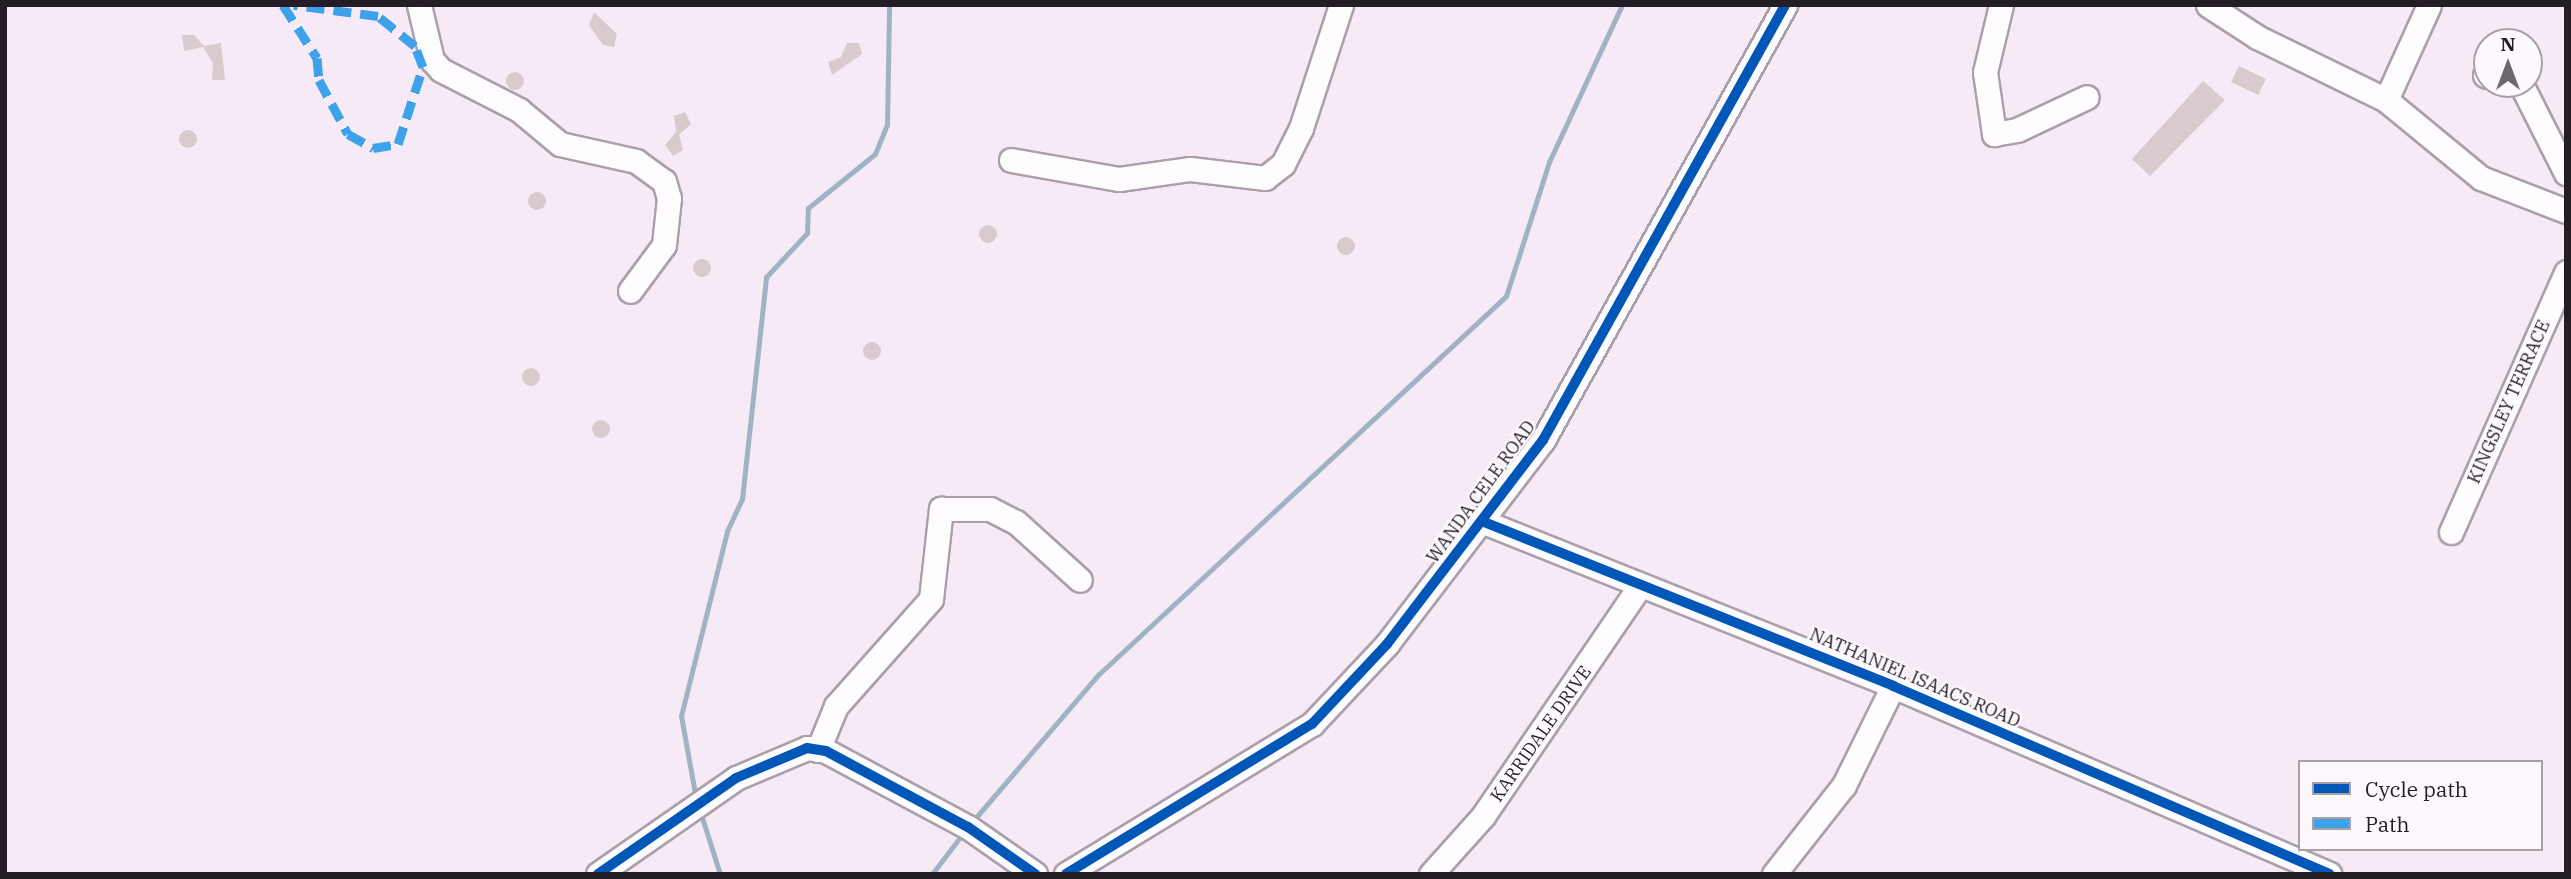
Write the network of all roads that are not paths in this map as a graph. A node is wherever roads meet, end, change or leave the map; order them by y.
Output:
1 (419, 5) edge
2 (1341, 5) edge
3 (1785, 5) edge
4 (2001, 5) edge
5 (2208, 5) edge
6 (2429, 5) edge
7 (2087, 97) dead end
8 (2528, 98) edge
9 (2386, 100) junction
10 (1011, 160) dead end
11 (2566, 173) edge
12 (2566, 211) edge
13 (2566, 272) edge
14 (630, 291) dead end
15 (1484, 522) junction
16 (2451, 531) dead end
17 (1080, 579) dead end
18 (1640, 586) junction
19 (1893, 687) junction
20 (818, 750) junction
21 (598, 874) edge
22 (1035, 874) edge
23 (1066, 874) edge
24 (1431, 874) edge
25 (1774, 874) edge
26 (2329, 874) edge

1 - 14 street
2 - 10 street
3 - 15 street, WANDA CELE ROAD
4 - 7 street
5 - 9 street
6 - 9 street
8 - 11 street
9 - 12 street
13 - 16 street, KINGSLEY TERRACE
15 - 18 street, NATHANIEL ISAACS ROAD
15 - 23 street, WANDA CELE ROAD
17 - 20 street
18 - 19 street, NATHANIEL ISAACS ROAD
18 - 24 street, KARRIDALE DRIVE
19 - 25 street
19 - 26 street, NATHANIEL ISAACS ROAD
20 - 21 street
20 - 22 street

